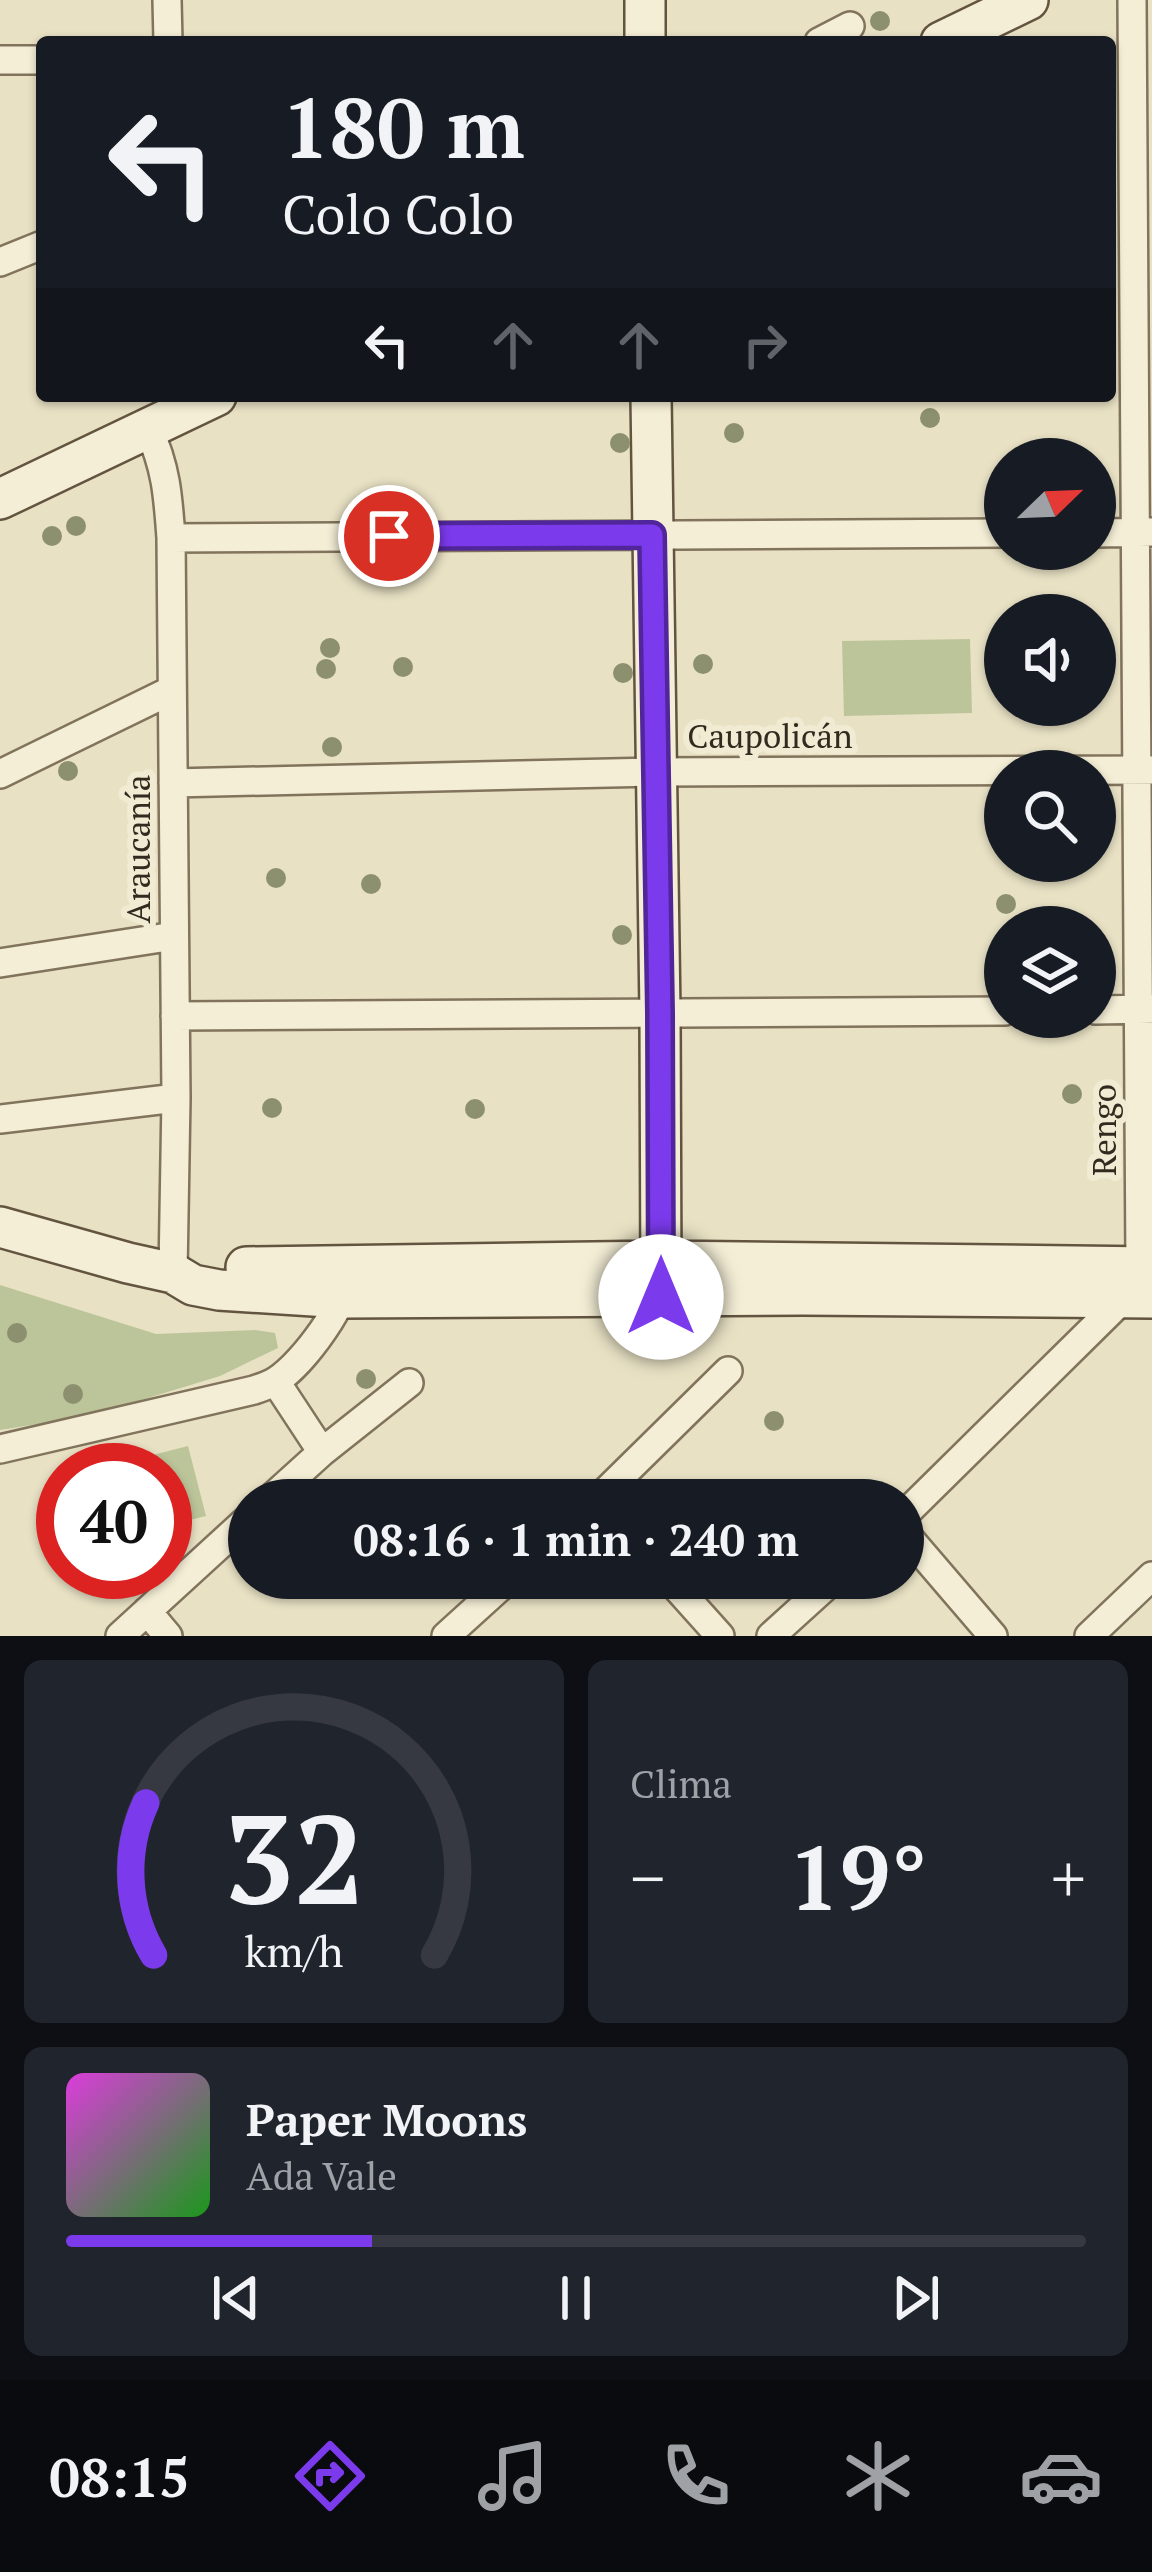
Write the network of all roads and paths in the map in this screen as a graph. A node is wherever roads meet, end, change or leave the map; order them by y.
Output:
1 (167, 0) edge
2 (645, 0) edge
3 (1028, 0) edge
4 (1132, 0) edge
5 (850, 26) dead end
6 (167, 36) edge
7 (645, 36) edge
8 (831, 36) edge
9 (953, 36) edge
10 (1142, 54) edge
11 (0, 60) edge
12 (36, 60) edge
13 (36, 247) edge
14 (0, 262) edge
15 (1132, 297) edge
16 (203, 402) edge
17 (651, 402) edge
18 (148, 428) junction
19 (0, 499) edge
20 (1143, 532) edge
21 (984, 533) edge
22 (652, 535) junction
23 (171, 538) junction
24 (172, 690) junction
25 (1144, 770) edge
26 (655, 772) junction
27 (0, 774) edge
28 (173, 783) junction
29 (174, 936) junction
30 (0, 963) edge
31 (984, 1010) edge
32 (1145, 1010) edge
33 (660, 1013) junction
34 (175, 1016) junction
35 (176, 1098) junction
36 (0, 1119) edge
37 (0, 1227) edge
38 (172, 1273) junction
39 (661, 1279) junction
40 (345, 1282) junction
41 (1142, 1282) edge
42 (728, 1371) dead end
43 (276, 1382) junction
44 (409, 1383) dead end
45 (0, 1449) edge
46 (322, 1452) junction
47 (292, 1479) edge
48 (619, 1479) edge
49 (924, 1495) edge
50 (228, 1537) edge
51 (924, 1556) edge
52 (1152, 1576) edge
53 (487, 1599) edge
54 (687, 1599) edge
55 (812, 1599) edge
56 (147, 1611) junction
57 (120, 1636) edge
58 (168, 1636) edge
59 (446, 1636) edge
60 (720, 1636) edge
61 (771, 1636) edge
62 (993, 1636) edge
63 (1089, 1636) edge

1 - 6 street
2 - 7 main road
3 - 9 main road
4 - 10 street, Rengo
5 - 8 street
10 - 15 street, Rengo
11 - 12 street
13 - 14 street
15 - 20 street, Rengo
16 - 18 main road
17 - 22 main road
18 - 19 main road
18 - 23 street, Araucanía
20 - 25 street, Rengo
21 - 22 street
22 - 23 street
22 - 26 main road
23 - 24 street, Araucanía
24 - 27 street
24 - 28 street, Araucanía
25 - 26 street, Caupolicán
25 - 32 street, Rengo
26 - 28 street, Caupolicán
26 - 33 main road
28 - 29 street, Araucanía
29 - 30 street
29 - 34 street, Araucanía
31 - 33 street
32 - 41 street, Rengo
33 - 34 street
33 - 39 main road
34 - 35 street, Araucanía
35 - 36 street
35 - 38 street, Araucanía
37 - 38 main road
38 - 40 main road
39 - 40 main road
39 - 41 main road
40 - 43 street
41 - 49 street
42 - 48 street
43 - 45 street
43 - 46 street
44 - 46 street
46 - 47 street
50 - 56 street
51 - 62 street
52 - 63 street
53 - 59 street
54 - 60 street
55 - 61 street
56 - 57 street
56 - 58 street

